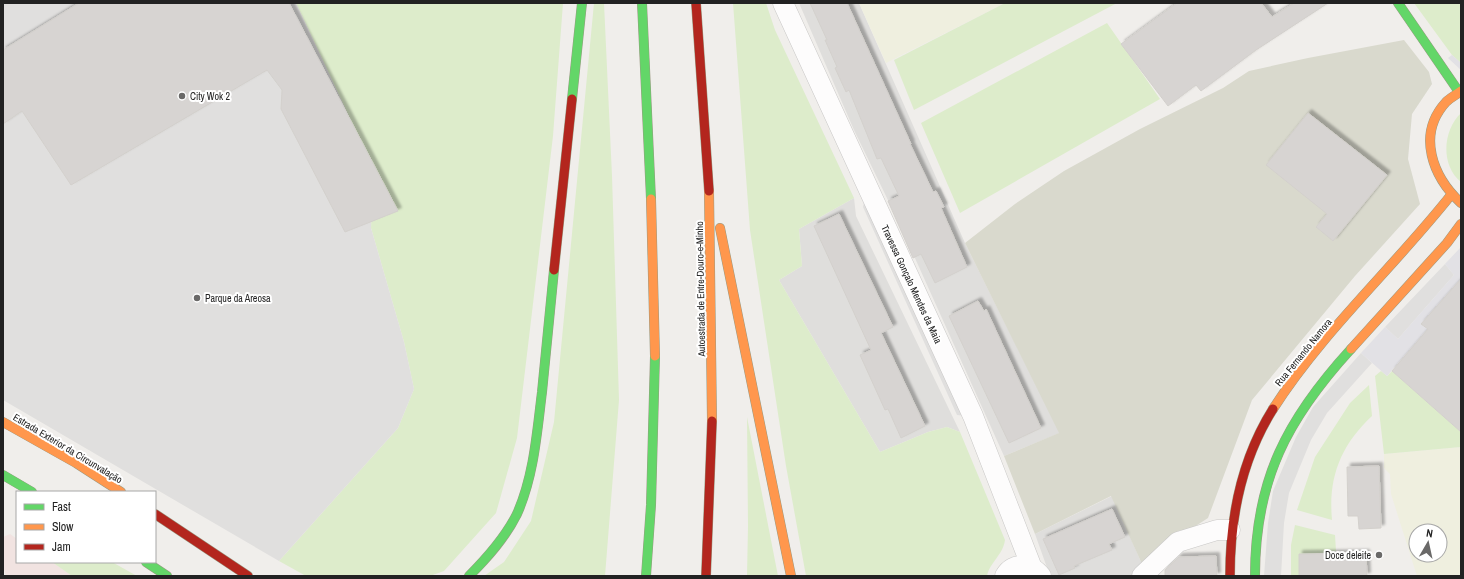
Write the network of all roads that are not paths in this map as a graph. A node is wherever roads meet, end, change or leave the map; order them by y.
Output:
1 (582, 3) edge
2 (642, 3) edge
3 (696, 3) edge
4 (783, 3) edge
5 (1398, 3) edge
6 (1460, 92) edge
7 (709, 176) junction
8 (1450, 195) junction
9 (1461, 203) edge
10 (1461, 224) edge
11 (3, 422) edge
12 (3, 475) edge
13 (30, 491) edge
14 (119, 491) edge
15 (156, 515) edge
16 (1230, 530) junction
17 (148, 563) edge
18 (1036, 572) edge
19 (167, 576) edge
20 (248, 576) edge
21 (469, 576) edge
22 (646, 576) edge
23 (706, 576) edge
24 (791, 576) edge
25 (1005, 576) edge
26 (1142, 576) edge
27 (1230, 576) edge
28 (1255, 576) edge

1 - 21 main road
2 - 22 main road
3 - 7 main road, Autoestrada de Entre-Douro-e-Minho
4 - 18 street, Travessa Gonçalo Mendes da Maia
5 - 6 main road
6 - 8 main road
7 - 23 main road, Autoestrada de Entre-Douro-e-Minho
7 - 24 main road
8 - 9 main road
8 - 16 main road, Rua Fernando Namora
10 - 28 main road
11 - 14 main road, Estrada Exterior da Circunvalação
12 - 13 main road
15 - 20 main road
16 - 26 street
16 - 27 main road, Rua Fernando Namora
17 - 19 main road
18 - 25 street, Travessa Gonçalo Mendes da Maia

